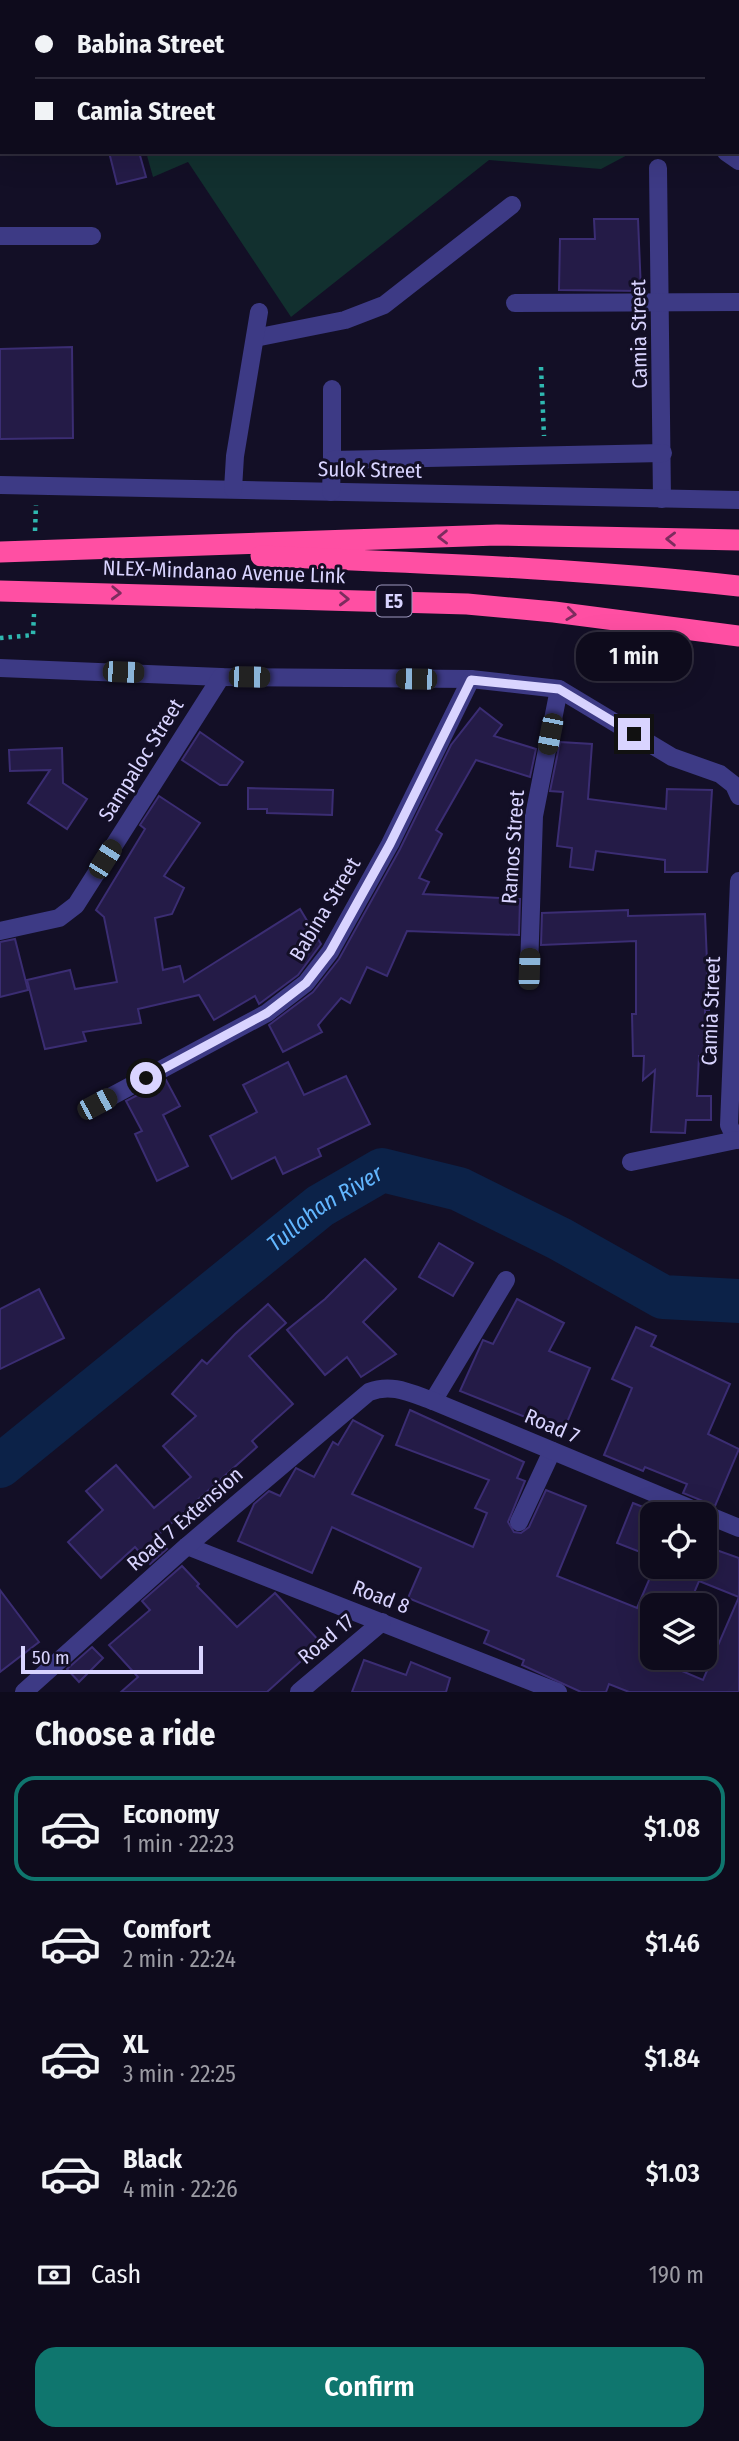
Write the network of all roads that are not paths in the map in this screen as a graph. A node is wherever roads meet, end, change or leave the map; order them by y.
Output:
1 (658, 168) dead end
2 (512, 205) dead end
3 (0, 236) edge
4 (92, 236) dead end
5 (739, 302) edge
6 (515, 303) dead end
7 (662, 303) junction
8 (259, 312) dead end
9 (255, 338) junction
10 (332, 389) dead end
11 (663, 453) junction
12 (332, 460) junction
13 (0, 485) edge
14 (233, 489) junction
15 (331, 492) junction
16 (662, 499) junction
17 (739, 500) edge
18 (739, 540) edge
19 (130, 550) junction
20 (0, 552) edge
21 (739, 586) edge
22 (0, 591) edge
23 (739, 636) edge
24 (0, 668) edge
25 (221, 677) junction
26 (471, 680) junction
27 (559, 689) junction
28 (739, 796) edge
29 (739, 881) edge
30 (0, 931) edge
31 (529, 969) dead end
32 (97, 1104) dead end
33 (737, 1141) edge
34 (631, 1162) dead end
35 (506, 1280) dead end
36 (380, 1388) joint
37 (433, 1401) junction
38 (552, 1451) junction
39 (676, 1502) edge
40 (717, 1519) edge
41 (519, 1522) dead end
42 (739, 1528) edge
43 (187, 1546) junction
44 (382, 1622) junction
45 (24, 1692) edge
46 (299, 1692) edge
47 (558, 1692) edge

1 - 7 street, Camia Street
2 - 9 street
3 - 4 street
5 - 7 street
6 - 7 street
7 - 11 street, Camia Street
8 - 9 street
9 - 14 street
10 - 12 street
11 - 12 street
11 - 16 street, Camia Street
12 - 15 street
13 - 14 street, Sulok Street
14 - 15 street, Sulok Street
15 - 16 street, Sulok Street
16 - 17 street, Sulok Street
18 -> 19 highway, NLEX-Mindanao Avenue Link / E5
19 - 20 highway, NLEX-Mindanao Avenue Link / E5
19 - 21 highway, NLEX-Mindanao Avenue Link / E5
22 -> 23 highway, NLEX-Mindanao Avenue Link / E5
24 - 25 street
25 - 26 street
25 - 30 street, Sampaloc Street
26 - 27 street
26 - 32 street, Babina Street
27 - 28 street
27 - 31 street, Ramos Street
29 - 33 street, Camia Street
33 - 34 street
35 - 37 street
36 - 37 street, Road 7
36 - 43 street, Road 7 Extension
37 - 38 street, Road 7
38 - 39 street, Road 7
38 - 41 street
40 - 42 street, Road 7
43 - 44 street, Road 8
43 - 45 street, Road 7 Extension
44 - 46 street, Road 17
44 - 47 street, Road 8

